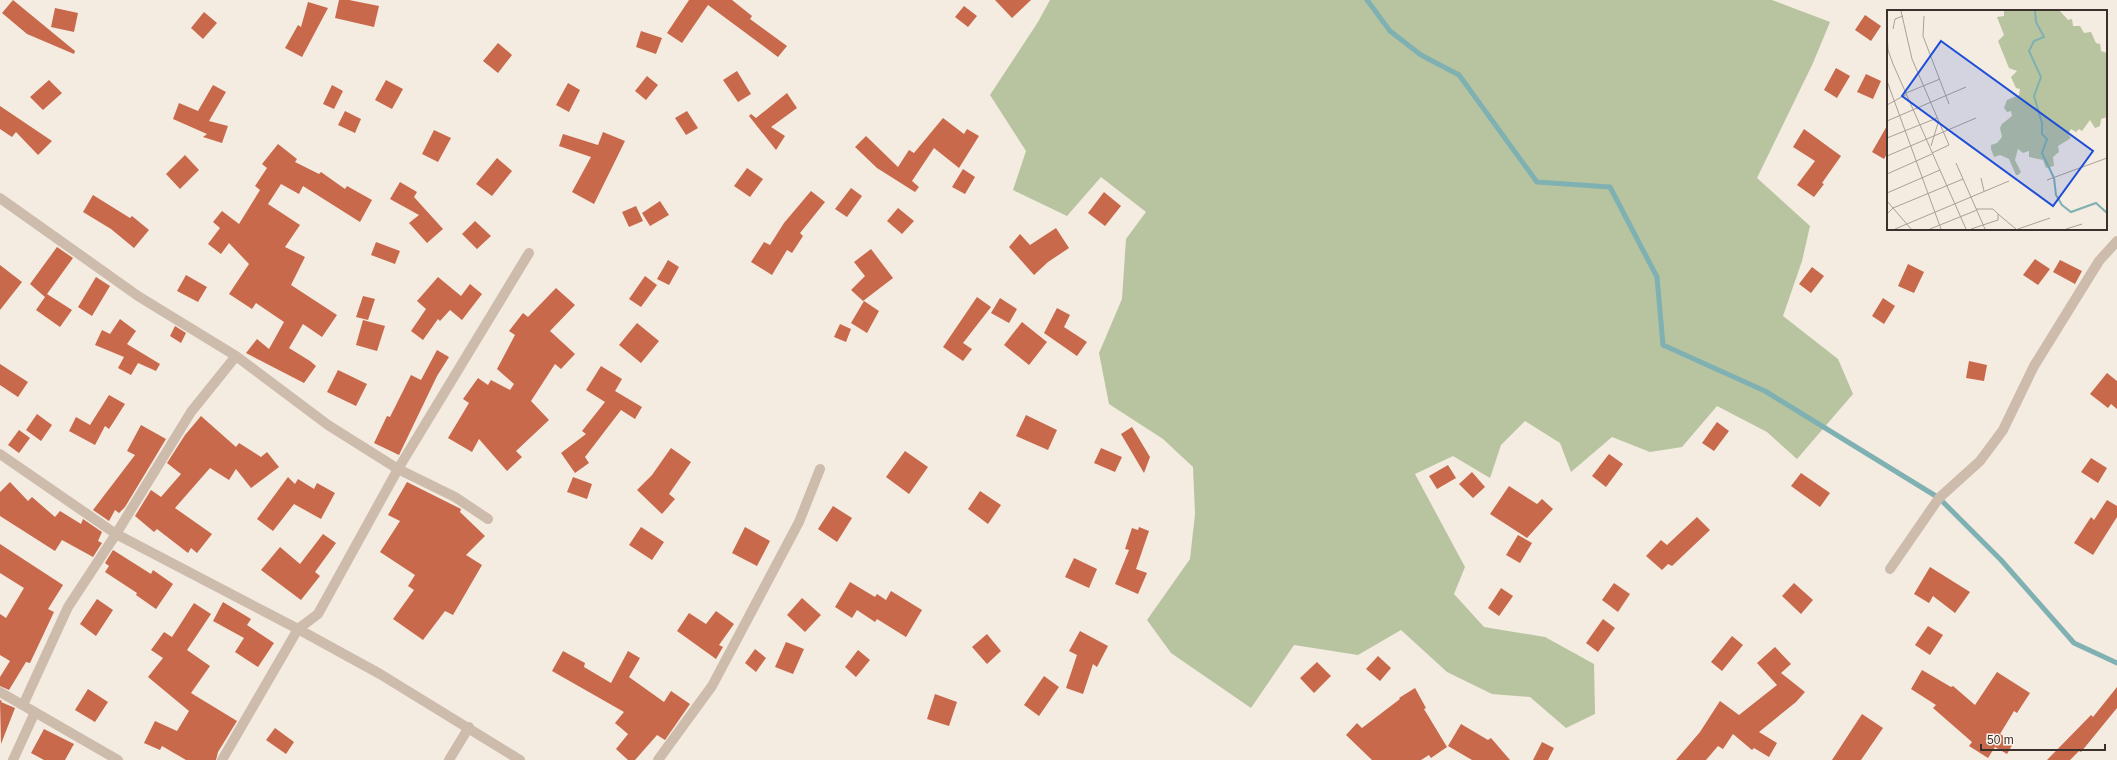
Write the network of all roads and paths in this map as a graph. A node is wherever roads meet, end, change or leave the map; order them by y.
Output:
1 (0, 198) edge
2 (2117, 241) edge
3 (529, 253) dead end
4 (236, 356) junction
5 (0, 454) edge
6 (398, 469) junction
7 (820, 469) dead end
8 (488, 519) dead end
9 (116, 534) junction
10 (1890, 569) dead end
11 (298, 629) junction
12 (0, 692) edge
13 (23, 705) junction
14 (35, 712) junction
15 (469, 727) junction
16 (493, 743) junction
17 (13, 760) edge
18 (118, 760) edge
19 (222, 760) edge
20 (448, 760) edge
21 (508, 760) edge
22 (520, 760) edge
23 (658, 760) edge

1 - 4 street
2 - 10 street
3 - 6 street
4 - 6 street
4 - 9 street
5 - 9 street
6 - 8 street
6 - 11 street
7 - 23 street
9 - 11 street
9 - 13 street
11 - 15 street
11 - 19 street
12 - 13 street
13 - 14 street
14 - 17 street
14 - 18 street
15 - 16 street
15 - 20 street
16 - 21 street
16 - 22 street

